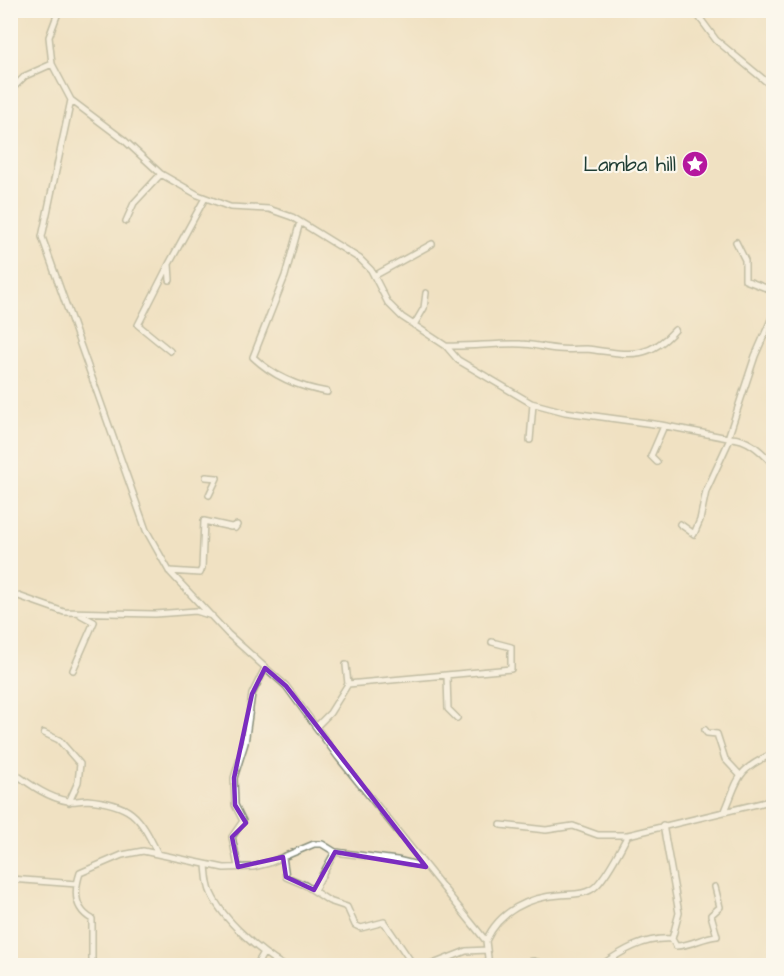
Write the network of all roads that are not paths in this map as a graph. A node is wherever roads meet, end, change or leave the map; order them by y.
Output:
1 (59, 10) edge
2 (694, 10) edge
3 (52, 64) junction
4 (774, 88) edge
5 (10, 92) edge
6 (70, 100) junction
7 (12, 113) dead end
8 (161, 174) junction
9 (205, 198) junction
10 (126, 221) dead end
11 (300, 222) junction
12 (736, 242) dead end
13 (432, 244) dead end
14 (168, 264) junction
15 (374, 276) junction
16 (170, 280) dead end
17 (774, 291) edge
18 (426, 293) dead end
19 (774, 313) edge
20 (414, 325) junction
21 (675, 330) dead end
22 (446, 346) junction
23 (170, 351) dead end
24 (327, 392) dead end
25 (533, 404) junction
26 (664, 426) junction
27 (729, 438) junction
28 (530, 440) dead end
29 (657, 462) dead end
30 (774, 465) edge
31 (206, 477) dead end
32 (209, 495) dead end
33 (680, 524) dead end
34 (235, 528) dead end
35 (170, 571) junction
36 (10, 593) edge
37 (64, 612) junction
38 (214, 616) junction
39 (774, 631) edge
40 (492, 642) dead end
41 (346, 665) dead end
42 (266, 668) junction
43 (73, 670) dead end
44 (774, 671) edge
45 (447, 677) junction
46 (348, 684) junction
47 (456, 718) dead end
48 (316, 727) junction
49 (705, 730) dead end
50 (44, 733) dead end
51 (774, 753) edge
52 (10, 770) edge
53 (739, 774) junction
54 (774, 800) edge
55 (69, 802) junction
56 (725, 811) junction
57 (501, 825) dead end
58 (663, 825) junction
59 (628, 835) junction
60 (157, 852) junction
61 (335, 852) junction
62 (283, 857) junction
63 (206, 866) junction
64 (238, 867) junction
65 (426, 867) junction
66 (10, 879) edge
67 (77, 885) junction
68 (715, 887) dead end
69 (314, 891) junction
70 (672, 939) junction
71 (486, 941) junction
72 (487, 950) junction
73 (263, 954) junction
74 (432, 965) edge
75 (92, 966) edge
76 (256, 966) edge
77 (284, 966) edge
78 (414, 966) edge
79 (489, 966) edge
80 (504, 966) edge
81 (551, 966) edge
82 (600, 966) edge

1 - 3 street
2 - 4 street
3 - 5 street
3 - 6 street
5 - 7 street
6 - 8 street
6 - 35 street
8 - 9 street
8 - 10 street
9 - 11 street
9 - 14 street
11 - 15 street
11 - 24 street
12 - 17 street
13 - 15 street
14 - 16 street
14 - 23 street
15 - 20 street
18 - 20 street
19 - 27 street
20 - 22 street
21 - 22 street
22 - 25 street
25 - 26 street
25 - 28 street
26 - 27 street
26 - 29 street
27 - 30 street
27 - 33 street
31 - 32 street
34 - 35 street
35 - 38 street
36 - 37 street
37 - 38 street
37 - 43 street
38 - 42 street
39 - 44 street
40 - 45 street
41 - 46 street
42 - 48 street
42 - 64 street
45 - 46 street
45 - 47 street
46 - 48 street
48 - 65 street
49 - 53 street
50 - 55 street
51 - 53 street
52 - 55 street
53 - 56 street
54 - 56 street
55 - 60 street
56 - 58 street
57 - 59 street
58 - 59 street
58 - 70 street
59 - 71 street
60 - 63 street
60 - 67 street
61 - 62 street
61 - 65 street
61 - 69 street
62 - 64 street
62 - 69 street
63 - 64 street
63 - 73 street
65 - 71 street
66 - 67 street
67 - 75 street
68 - 70 street
69 - 78 street
70 - 82 street
71 - 72 street
72 - 74 street
72 - 79 street
73 - 76 street
73 - 77 street
80 - 81 street

